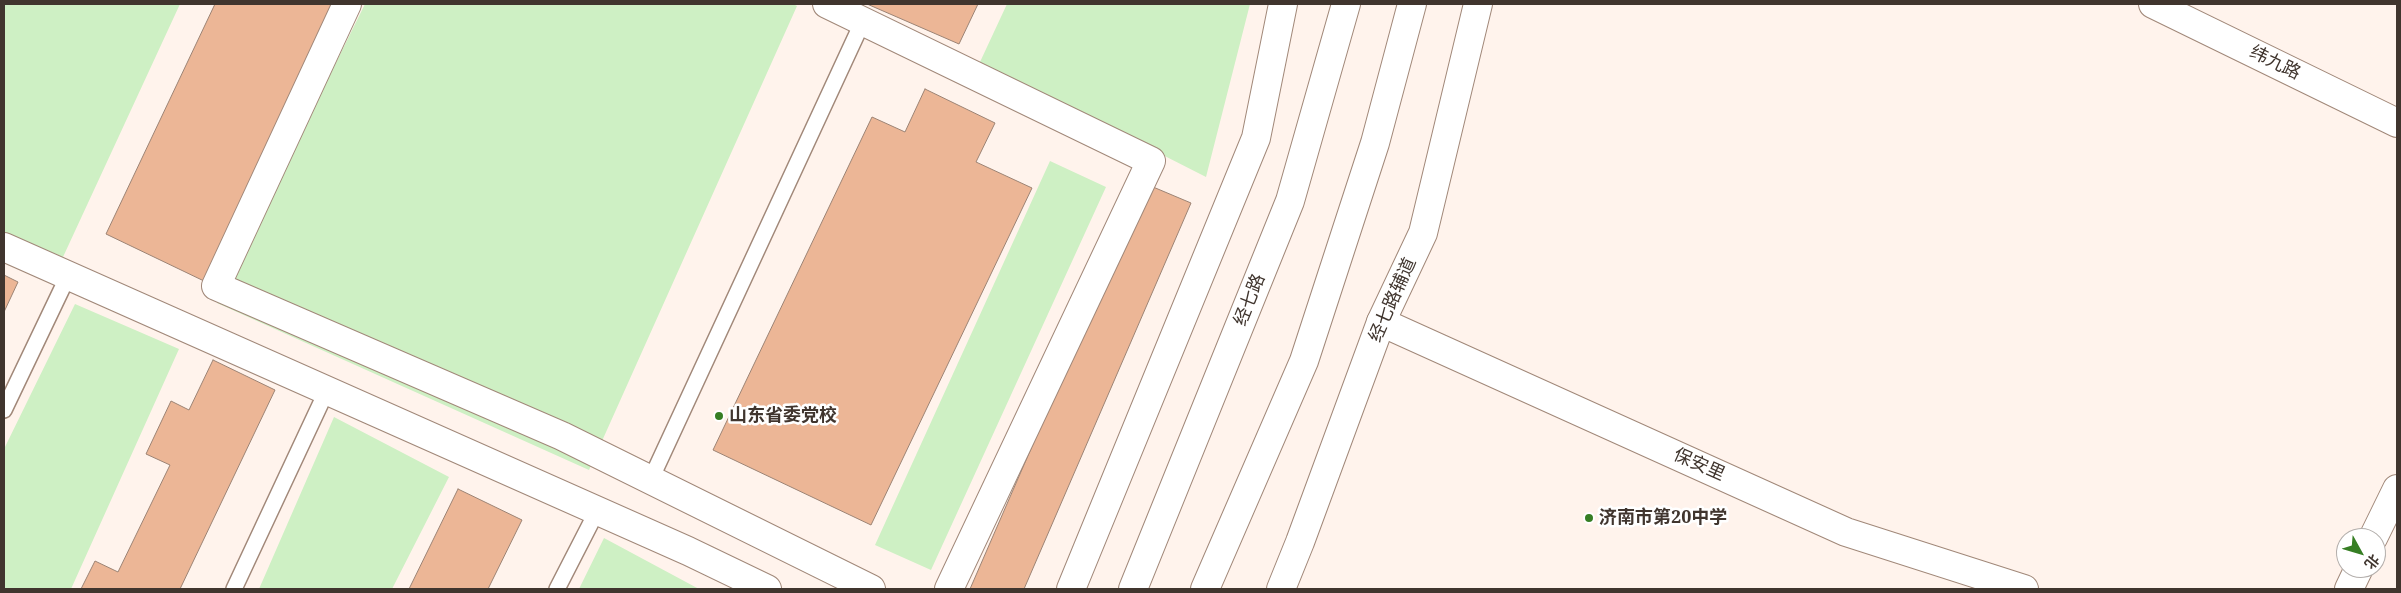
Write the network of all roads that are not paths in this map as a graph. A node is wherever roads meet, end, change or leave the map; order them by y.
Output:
1 (347, 4) edge
2 (827, 4) edge
3 (1283, 4) edge
4 (1346, 4) edge
5 (1412, 4) edge
6 (1478, 4) edge
7 (2153, 4) edge
8 (863, 21) junction
9 (2397, 123) edge
10 (4, 247) edge
11 (68, 276) junction
12 (1381, 322) junction
13 (327, 390) junction
14 (4, 410) edge
15 (651, 479) junction
16 (2397, 489) edge
17 (597, 511) junction
18 (2378, 528) edge
19 (234, 589) edge
20 (557, 589) edge
21 (767, 589) edge
22 (871, 589) edge
23 (949, 589) edge
24 (1071, 589) edge
25 (1133, 589) edge
26 (1205, 589) edge
27 (1281, 589) edge
28 (2024, 589) edge

1 - 15 street
2 - 8 street
3 - 24 street
4 - 25 street, 经七路
5 - 26 street
6 - 12 street, 经七路辅道
7 - 9 street, 纬九路
8 - 15 lane
8 - 23 street
10 - 11 street
11 - 13 street
11 - 14 lane
12 - 27 street, 经七路辅道
12 - 28 street, 保安里
13 - 17 street
13 - 19 lane
15 - 22 street
16 - 18 street
17 - 20 lane
17 - 21 street

